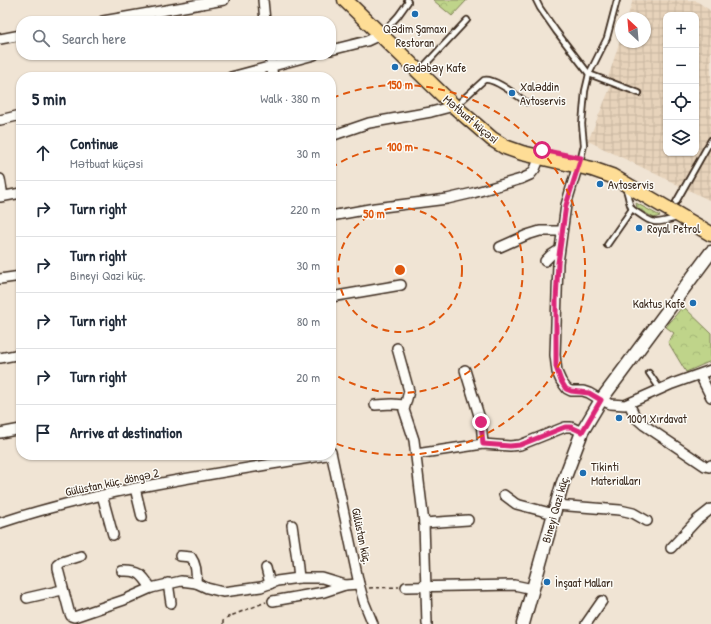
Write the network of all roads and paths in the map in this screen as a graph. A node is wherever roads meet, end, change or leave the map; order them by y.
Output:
1 (224, 0) edge
2 (263, 0) edge
3 (346, 0) edge
4 (356, 0) edge
5 (408, 0) edge
6 (536, 0) edge
7 (617, 0) edge
8 (132, 16) edge
9 (265, 16) edge
10 (467, 20) dead end
11 (383, 32) junction
12 (16, 36) edge
13 (0, 39) edge
14 (336, 49) edge
15 (270, 60) edge
16 (296, 60) edge
17 (271, 67) junction
18 (421, 69) junction
19 (251, 72) edge
20 (272, 72) edge
21 (589, 74) junction
22 (639, 93) dead end
23 (526, 102) dead end
24 (458, 104) junction
25 (16, 116) edge
26 (0, 120) edge
27 (336, 134) edge
28 (711, 140) edge
29 (540, 157) junction
30 (580, 161) junction
31 (0, 179) edge
32 (622, 181) junction
33 (16, 194) edge
34 (2, 197) edge
35 (676, 202) junction
36 (632, 209) junction
37 (336, 215) edge
38 (682, 216) junction
39 (711, 223) edge
40 (562, 231) junction
41 (711, 234) edge
42 (607, 245) dead end
43 (500, 247) dead end
44 (559, 250) junction
45 (711, 252) edge
46 (545, 261) dead end
47 (16, 277) edge
48 (0, 279) edge
49 (402, 286) dead end
50 (336, 296) edge
51 (397, 348) dead end
52 (16, 355) edge
53 (0, 358) edge
54 (465, 370) dead end
55 (711, 370) edge
56 (649, 373) dead end
57 (700, 375) junction
58 (660, 389) junction
59 (711, 397) edge
60 (601, 400) junction
61 (405, 404) junction
62 (629, 404) junction
63 (375, 405) dead end
64 (16, 430) edge
65 (582, 432) junction
66 (0, 433) edge
67 (483, 444) junction
68 (416, 454) junction
69 (295, 460) edge
70 (331, 460) edge
71 (711, 465) edge
72 (134, 488) junction
73 (102, 495) junction
74 (504, 495) dead end
75 (711, 509) edge
76 (555, 510) junction
77 (142, 517) dead end
78 (468, 520) dead end
79 (647, 521) dead end
80 (0, 523) edge
81 (424, 523) junction
82 (292, 525) dead end
83 (113, 535) dead end
84 (671, 548) dead end
85 (81, 556) dead end
86 (180, 556) dead end
87 (266, 568) dead end
88 (122, 571) dead end
89 (299, 578) junction
90 (168, 583) junction
91 (196, 583) junction
92 (270, 584) junction
93 (345, 585) junction
94 (360, 586) junction
95 (406, 587) joint
96 (425, 587) junction
97 (151, 588) junction
98 (534, 589) junction
99 (62, 590) junction
100 (27, 598) dead end
101 (273, 601) joint
102 (602, 601) dead end
103 (171, 603) dead end
104 (223, 624) edge
105 (373, 624) edge
106 (427, 624) edge
107 (523, 624) edge
108 (586, 624) edge

1 - 8 street
2 - 9 street
3 - 11 main road, Mətbuat küçəsi
4 - 11 main road, Mətbuat küçəsi
5 - 11 lane
6 - 21 lane
7 - 21 lane
10 - 18 lane
11 - 14 street
11 - 18 main road, Mətbuat küçəsi
12 - 13 street
15 - 17 street
16 - 17 street
17 - 19 street
17 - 20 street
18 - 24 main road, Mətbuat küçəsi
21 - 22 lane
21 - 30 lane
23 - 24 lane
24 - 27 street
24 - 29 main road, Mətbuat küçəsi
24 - 30 main road, Mətbuat küçəsi
25 - 26 street
28 - 35 lane
29 - 30 main road, Mətbuat küçəsi
29 - 37 street
30 - 32 main road, Mətbuat küçəsi
30 - 35 main road, Mətbuat küçəsi
30 - 40 street
31 - 34 street
32 - 36 lane
32 - 38 main road, Mətbuat küçəsi
33 - 34 street
35 - 39 main road, Mətbuat küçəsi
36 - 38 lane
36 - 42 lane
38 - 41 main road, Mətbuat küçəsi
40 - 43 street
40 - 44 street
44 - 46 street
44 - 60 street
45 - 60 main road, Bineyi Qazi küç.
47 - 48 street
49 - 50 street
51 - 61 street
52 - 53 street
54 - 67 street
55 - 57 street
56 - 58 lane
57 - 58 street
57 - 59 street
58 - 62 street
60 - 62 street
60 - 65 main road, Bineyi Qazi küç.
61 - 63 street
61 - 68 street
62 - 71 street
64 - 66 street
65 - 67 street
65 - 76 main road, Bineyi Qazi küç.
67 - 68 street
68 - 81 street
69 - 72 street, Gülüstan küç. döngə 2
70 - 94 street, Gülüstan küç.
72 - 73 street, Gülüstan küç. döngə 2
72 - 77 street
73 - 80 street, Gülüstan küç. döngə 2
73 - 83 street
74 - 76 street
75 - 84 street
76 - 79 street
76 - 98 main road, Bineyi Qazi küç.
78 - 81 street
81 - 96 street
82 - 89 street
85 - 99 street
86 - 91 street
87 - 92 street
88 - 97 street
89 - 92 street
89 - 93 street
90 - 91 street
90 - 97 street
90 - 103 street
91 - 92 street
93 - 94 street
93 - 101 street
94 - 95 path
94 - 105 street, Gülüstan küç.
95 - 96 street
96 - 98 street
96 - 106 street
97 - 99 street
98 - 107 main road, Bineyi Qazi küç.
99 - 100 street
101 - 104 path
102 - 108 street

